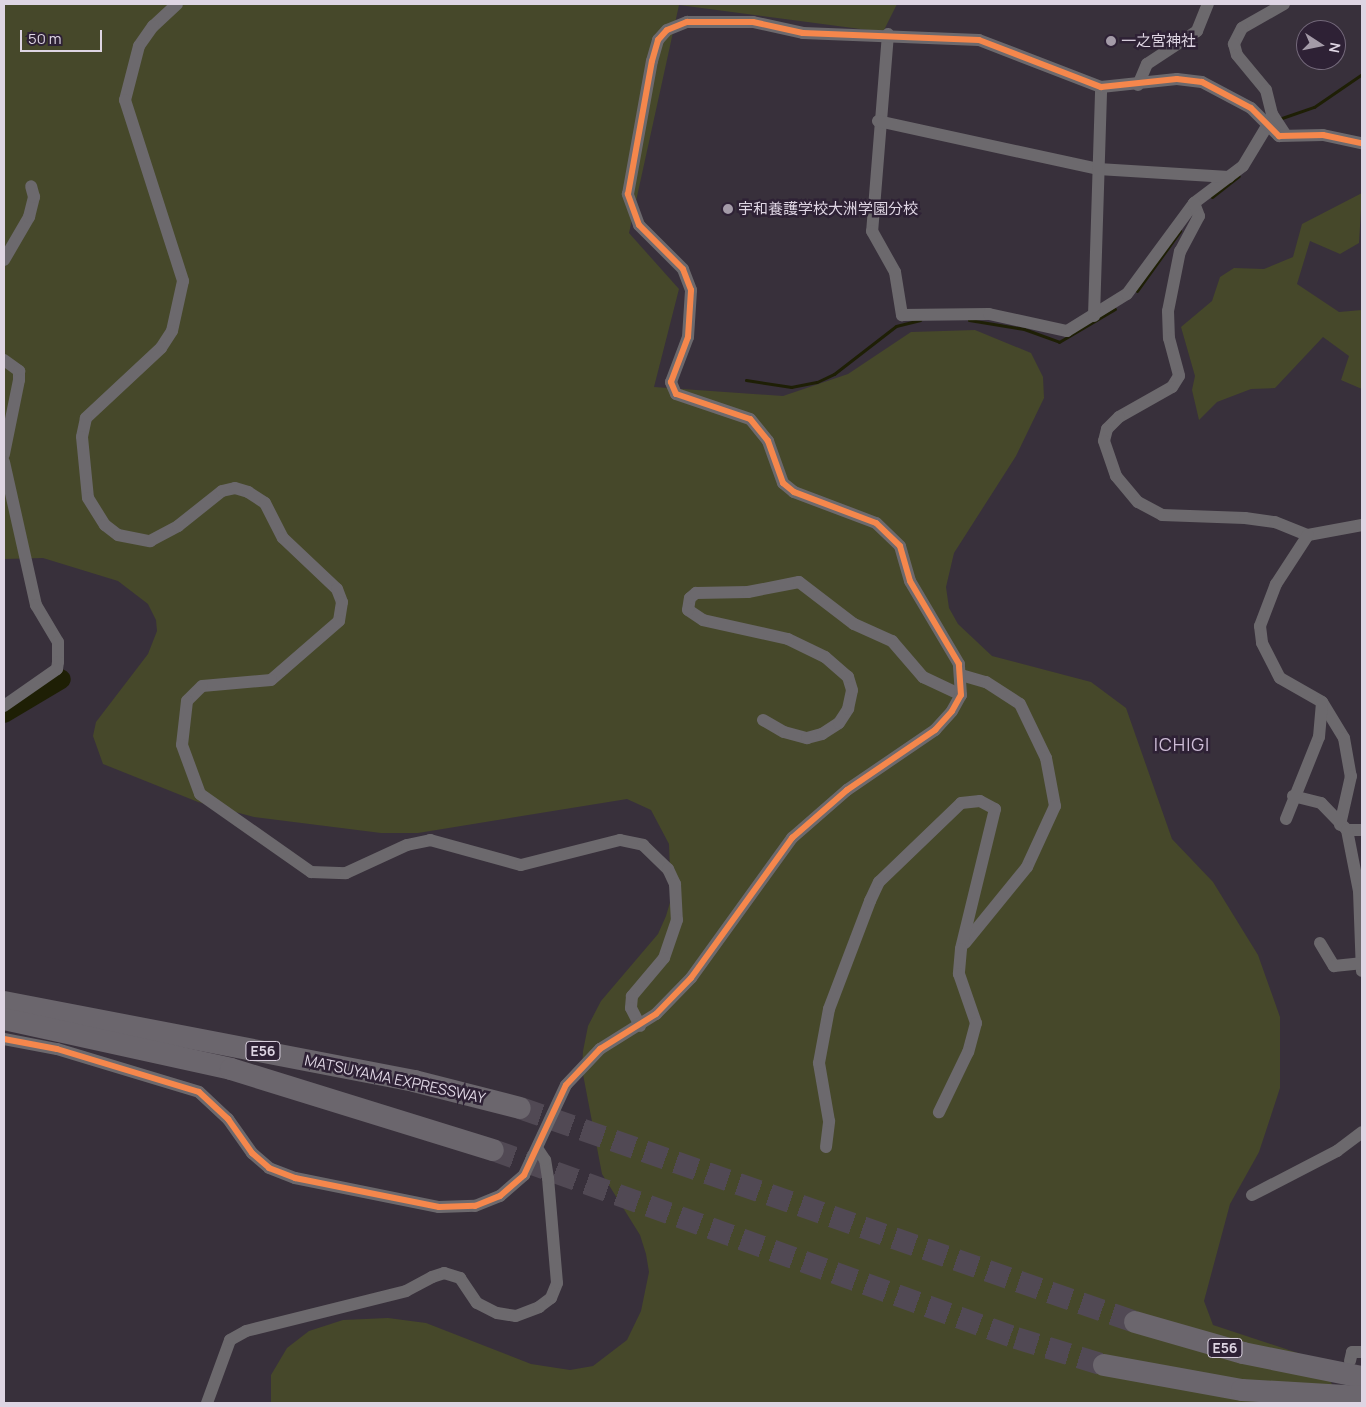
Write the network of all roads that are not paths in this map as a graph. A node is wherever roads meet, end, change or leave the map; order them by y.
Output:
1 (177, 4) edge
2 (1208, 4) edge
3 (1284, 4) edge
4 (888, 34) junction
5 (1138, 85) junction
6 (1101, 87) junction
7 (878, 121) junction
8 (1267, 126) junction
9 (1285, 134) junction
10 (1362, 143) edge
11 (1098, 169) junction
12 (1230, 177) junction
13 (31, 186) dead end
14 (1196, 207) junction
15 (4, 260) edge
16 (1094, 316) junction
17 (4, 360) edge
18 (4, 454) edge
19 (4, 462) edge
20 (1362, 525) edge
21 (1308, 535) junction
22 (961, 675) junction
23 (961, 695) junction
24 (1322, 702) junction
25 (4, 706) edge
26 (763, 720) dead end
27 (1293, 796) junction
28 (1286, 819) dead end
29 (1343, 827) junction
30 (1362, 830) edge
31 (1320, 943) dead end
32 (961, 949) junction
33 (1362, 967) edge
34 (4, 1002) edge
35 (4, 1019) edge
36 (640, 1026) junction
37 (4, 1038) edge
38 (520, 1108) tunnel mouth
39 (939, 1112) dead end
40 (1362, 1132) edge
41 (826, 1147) dead end
42 (537, 1148) junction
43 (493, 1150) tunnel mouth
44 (1252, 1195) dead end
45 (1134, 1322) tunnel mouth
46 (1362, 1352) edge
47 (1104, 1365) tunnel mouth
48 (1358, 1370) edge
49 (1275, 1394) junction
50 (1362, 1397) edge
51 (207, 1403) edge
52 (1318, 1403) edge

1 - 36 street
2 - 5 street
3 - 9 street
4 - 6 street
4 - 7 street
4 - 22 street
5 - 6 street
5 - 8 street
6 - 11 street
7 - 11 street
7 - 16 street
8 - 9 street
8 - 12 street
9 - 10 street
11 - 12 street
11 - 16 street
12 - 14 street
13 - 15 street
14 - 16 street
14 - 21 street
17 - 18 street
19 - 25 street
20 - 21 street
21 - 24 street
22 - 23 street
22 - 32 street
23 - 26 street
23 - 36 street
24 - 27 street
24 - 29 street
27 - 28 street
27 - 29 street
29 - 30 street
29 - 33 street
31 - 33 street
32 - 39 street
32 - 41 street
34 - 38 highway, MATSUYAMA EXPRESSWAY / E56
35 - 43 highway, MATSUYAMA EXPRESSWAY / E56
36 - 42 street
37 - 42 street
40 - 44 street
42 - 51 street
45 - 48 highway, E56
46 - 48 street
47 - 49 highway
49 - 50 highway
49 - 52 highway

